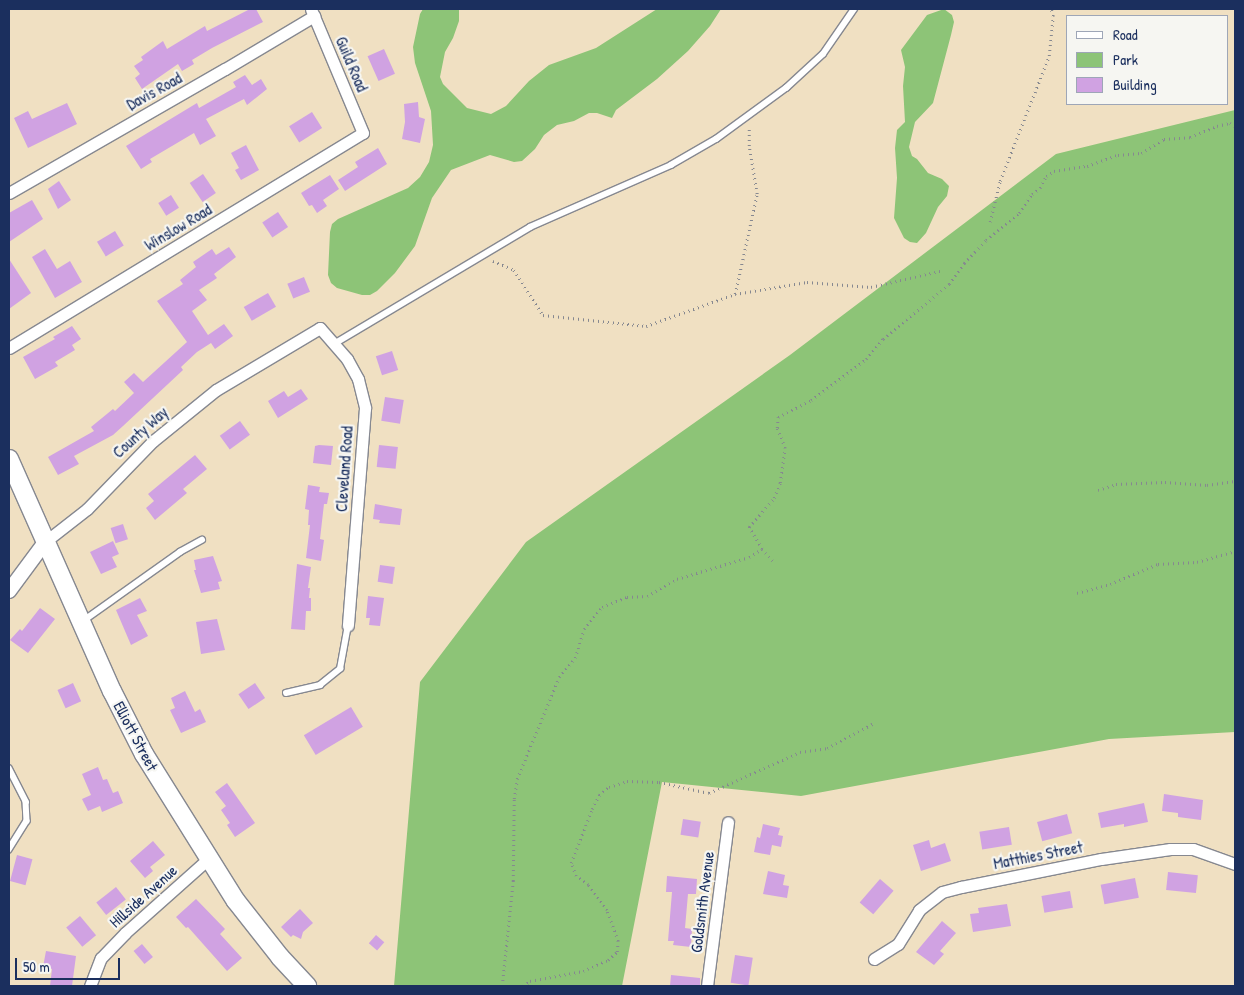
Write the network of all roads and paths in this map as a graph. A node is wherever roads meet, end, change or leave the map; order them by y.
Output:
1 (854, 9) edge
2 (1051, 9) edge
3 (312, 12) edge
4 (749, 115) junction
5 (1235, 126) edge
6 (363, 133) joint
7 (9, 193) edge
8 (990, 222) dead end
9 (482, 256) junction
10 (940, 270) dead end
11 (736, 294) junction
12 (320, 328) joint
13 (334, 344) junction
14 (9, 348) edge
15 (9, 459) edge
16 (1235, 481) edge
17 (1098, 490) dead end
18 (202, 540) dead end
19 (46, 541) junction
20 (762, 549) junction
21 (1235, 551) edge
22 (774, 562) dead end
23 (9, 590) edge
24 (1077, 593) dead end
25 (82, 622) junction
26 (348, 625) joint
27 (286, 693) dead end
28 (874, 723) dead end
29 (9, 768) edge
30 (728, 822) dead end
31 (9, 850) edge
32 (208, 859) junction
33 (1235, 864) edge
34 (874, 959) dead end
35 (90, 986) edge
36 (307, 986) edge
37 (502, 986) edge
38 (522, 986) edge
39 (707, 986) edge

1 - 4 lane
2 - 8 path
3 - 6 street, Guild Road
3 - 7 street, Davis Road
4 - 9 lane
4 - 11 path
5 - 20 path
6 - 14 street, Winslow Road
9 - 11 path
9 - 13 lane
10 - 11 path
12 - 13 street, Cleveland Road
12 - 19 street, County Way
13 - 26 street, Cleveland Road
15 - 19 main road, Elliott Street
16 - 17 path
18 - 25 lane
19 - 23 street, County Way
19 - 25 main road, Elliott Street
20 - 22 path
20 - 37 path
21 - 24 path
25 - 32 main road, Elliott Street
26 - 27 lane
28 - 38 path
29 - 31 lane
30 - 39 street, Goldsmith Avenue
32 - 35 street, Hillside Avenue
32 - 36 main road, Elliott Street
33 - 34 street, Matthies Street

